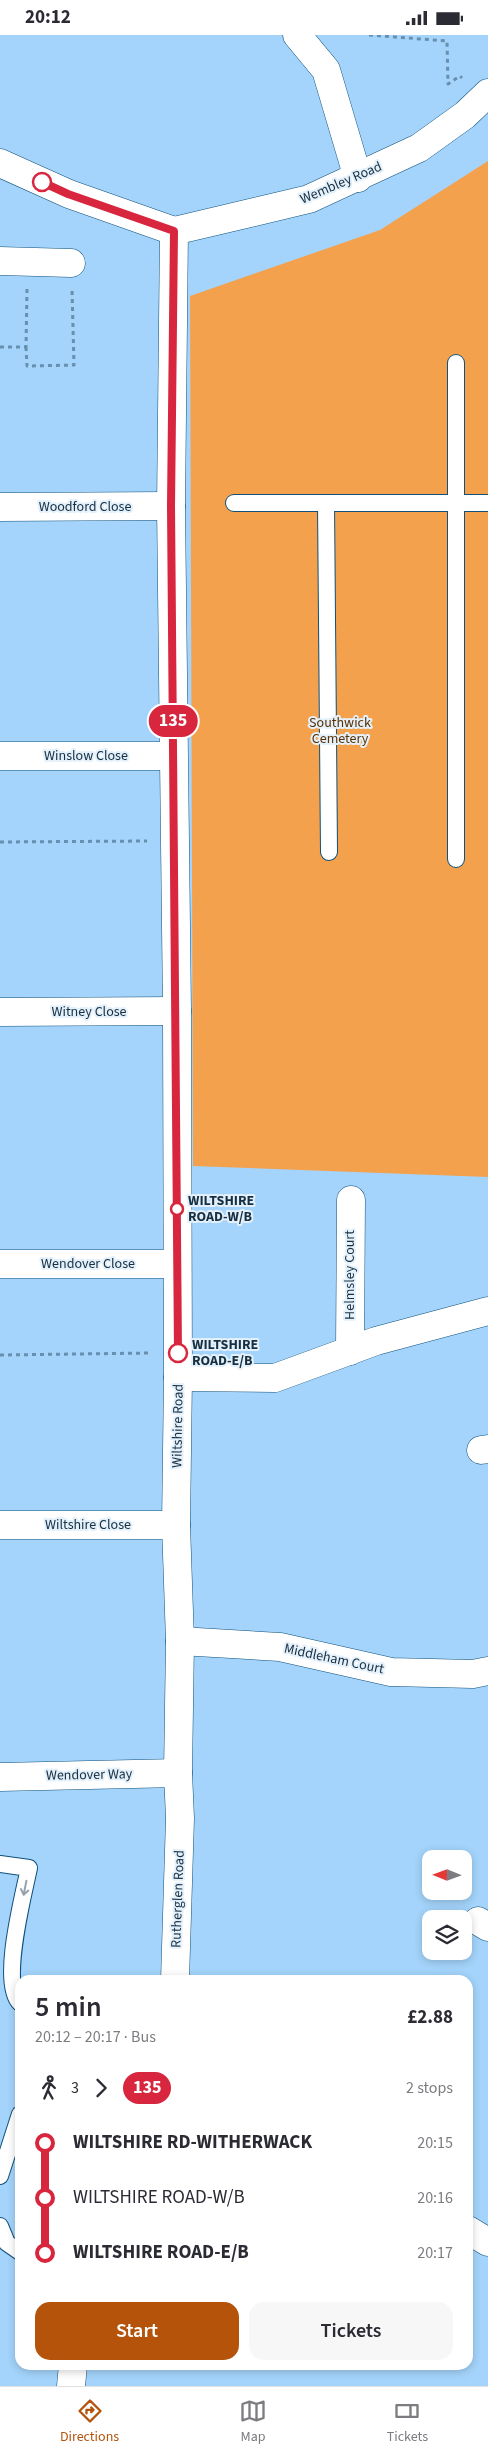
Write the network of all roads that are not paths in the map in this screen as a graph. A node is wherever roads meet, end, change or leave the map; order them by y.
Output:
1 (297, 35) edge
2 (485, 95) edge
3 (0, 163) edge
4 (358, 178) junction
5 (174, 231) junction
6 (0, 261) edge
7 (71, 263) road end
8 (456, 363) dead end
9 (234, 503) dead end
10 (326, 503) junction
11 (456, 503) junction
12 (488, 503) edge
13 (171, 506) junction
14 (0, 507) edge
15 (0, 756) edge
16 (173, 756) junction
17 (329, 852) dead end
18 (456, 859) dead end
19 (177, 1011) junction
20 (0, 1012) edge
21 (351, 1200) dead end
22 (0, 1264) edge
23 (177, 1264) junction
24 (488, 1311) edge
25 (350, 1351) junction
26 (178, 1365) junction
27 (0, 1525) edge
28 (176, 1525) junction
29 (180, 1641) junction
30 (488, 1671) edge
31 (178, 1773) junction
32 (0, 1777) edge
33 (180, 1818) joint
34 (0, 1864) edge
35 (7, 1939) edge
36 (175, 1975) edge
37 (15, 1998) edge
38 (15, 2130) edge
39 (0, 2177) edge
40 (0, 2226) edge
41 (473, 2233) edge
42 (488, 2242) edge
43 (15, 2249) edge
44 (73, 2370) edge
45 (71, 2386) edge

1 - 4 street
2 - 4 street, Wembley Road
3 - 5 street
4 - 5 street, Wembley Road
5 - 13 street, Wiltshire Road
6 - 7 street
8 - 11 lane
9 - 10 lane
10 - 11 lane
10 - 17 lane
11 - 12 lane
11 - 18 lane
13 - 14 street, Woodford Close
13 - 16 street, Wiltshire Road
15 - 16 street, Winslow Close
16 - 19 street, Wiltshire Road
19 - 20 street, Witney Close
19 - 23 street, Wiltshire Road
21 - 25 street, Helmsley Court
22 - 23 street, Wendover Close
23 - 26 street, Wiltshire Road
24 - 25 street
25 - 26 street
26 - 28 street, Wiltshire Road
27 - 28 street, Wiltshire Close
28 - 29 street, Wiltshire Road
29 - 30 street, Middleham Court
29 - 31 street, Wiltshire Road
31 - 32 street, Wendover Way
31 - 33 street, Wiltshire Road
33 - 36 street, Rutherglen Road
34 -> 35 lane
35 - 37 lane
38 - 39 lane
40 - 43 lane
41 - 42 street
44 - 45 street

